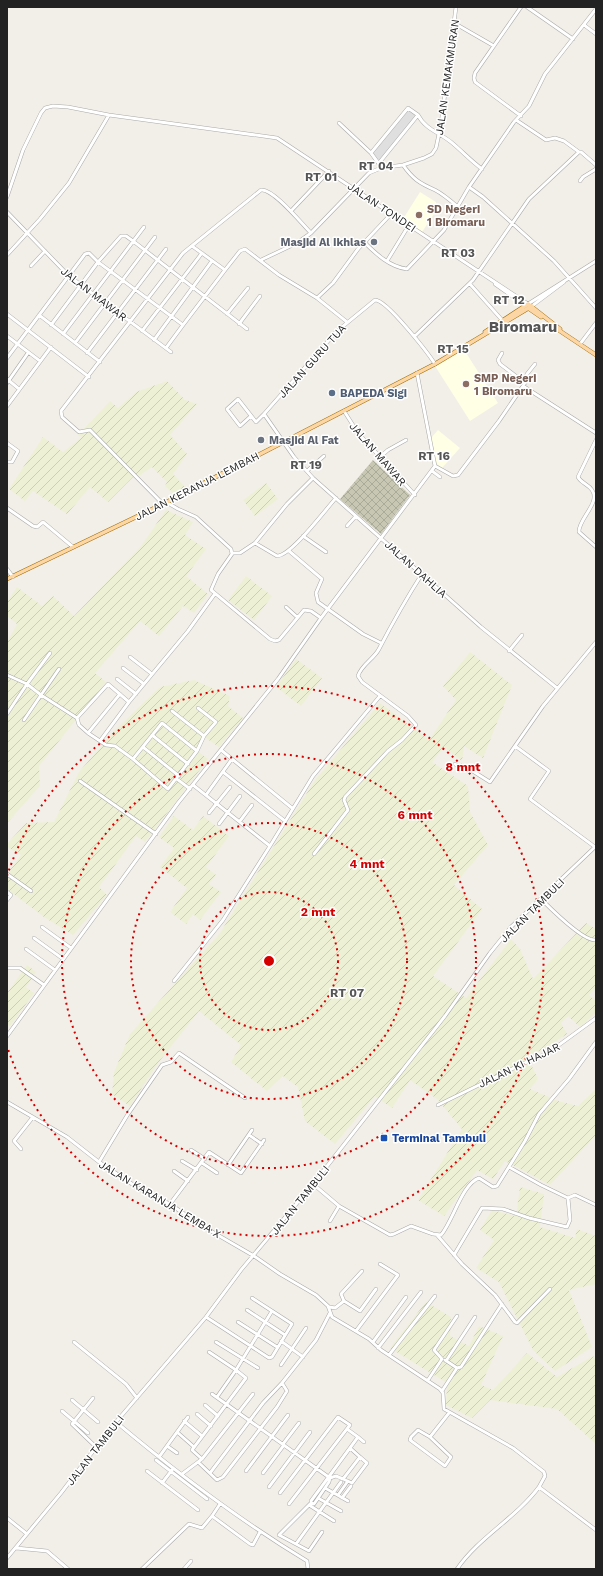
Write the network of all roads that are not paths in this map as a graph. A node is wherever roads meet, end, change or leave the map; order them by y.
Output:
1 (456, 7) edge
2 (521, 7) edge
3 (528, 7) edge
4 (596, 9) edge
5 (454, 23) junction
6 (584, 25) junction
7 (596, 34) edge
8 (573, 38) junction
9 (494, 46) junction
10 (109, 115) junction
11 (418, 115) junction
12 (521, 116) junction
13 (516, 120) junction
14 (339, 123) dead end
15 (439, 135) junction
16 (579, 152) junction
17 (371, 153) junction
18 (379, 163) junction
19 (403, 165) junction
20 (596, 165) edge
21 (381, 168) junction
22 (482, 169) junction
23 (596, 169) edge
24 (329, 171) junction
25 (580, 181) dead end
26 (469, 187) junction
27 (354, 188) junction
28 (7, 197) edge
29 (458, 207) junction
30 (7, 212) edge
31 (291, 212) junction
32 (392, 213) junction
33 (513, 223) junction
34 (409, 225) junction
35 (144, 227) dead end
36 (27, 233) junction
37 (311, 233) junction
38 (155, 237) dead end
39 (133, 241) junction
40 (364, 242) junction
41 (434, 242) junction
42 (192, 246) junction
43 (166, 249) dead end
44 (145, 250) junction
45 (44, 251) junction
46 (202, 253) junction
47 (7, 255) edge
48 (157, 260) junction
49 (261, 260) junction
50 (212, 261) junction
51 (387, 261) junction
52 (596, 261) edge
53 (98, 262) junction
54 (31, 266) dead end
55 (169, 270) junction
56 (225, 270) junction
57 (110, 271) junction
58 (479, 273) junction
59 (69, 276) junction
60 (571, 277) junction
61 (122, 280) junction
62 (182, 280) junction
63 (470, 284) junction
64 (81, 285) junction
65 (192, 288) junction
66 (248, 288) dead end
67 (135, 289) junction
68 (93, 294) junction
69 (260, 296) dead end
70 (204, 297) junction
71 (317, 298) junction
72 (148, 299) junction
73 (105, 303) junction
74 (529, 306) junction
75 (160, 308) junction
76 (596, 308) edge
77 (117, 313) junction
78 (7, 314) edge
79 (227, 314) junction
80 (39, 315) junction
81 (170, 317) junction
82 (502, 320) junction
83 (347, 322) junction
84 (130, 323) junction
85 (596, 323) edge
86 (239, 324) junction
87 (51, 325) junction
88 (183, 325) junction
89 (247, 329) dead end
90 (28, 330) junction
91 (142, 331) junction
92 (63, 334) junction
93 (484, 334) junction
94 (7, 336) edge
95 (415, 336) junction
96 (154, 340) junction
97 (75, 343) junction
98 (17, 344) junction
99 (580, 344) junction
100 (51, 347) junction
101 (166, 348) junction
102 (171, 352) dead end
103 (28, 353) junction
104 (87, 353) junction
105 (502, 353) dead end
106 (596, 355) edge
107 (7, 358) edge
108 (40, 361) junction
109 (100, 362) junction
110 (435, 364) junction
111 (535, 364) dead end
112 (417, 373) junction
113 (89, 377) junction
114 (8, 381) edge
115 (524, 384) junction
116 (19, 389) junction
117 (7, 406) edge
118 (344, 411) junction
119 (264, 414) junction
120 (251, 416) junction
121 (596, 433) edge
122 (406, 440) dead end
123 (596, 440) edge
124 (284, 441) junction
125 (7, 443) edge
126 (324, 456) dead end
127 (380, 457) junction
128 (7, 462) edge
129 (435, 466) junction
130 (307, 471) junction
131 (432, 471) junction
132 (440, 477) dead end
133 (313, 478) junction
134 (415, 495) junction
135 (336, 498) junction
136 (165, 503) junction
137 (7, 508) edge
138 (356, 516) junction
139 (347, 526) dead end
140 (303, 536) junction
141 (381, 538) junction
142 (255, 543) junction
143 (73, 547) junction
144 (596, 547) edge
145 (289, 551) junction
146 (326, 552) dead end
147 (232, 553) junction
148 (7, 569) edge
149 (422, 574) junction
150 (13, 576) junction
151 (7, 579) edge
152 (214, 594) junction
153 (286, 607) dead end
154 (329, 608) junction
155 (297, 617) junction
156 (321, 618) junction
157 (522, 635) dead end
158 (596, 642) edge
159 (381, 643) junction
160 (509, 651) junction
161 (50, 653) dead end
162 (130, 657) dead end
163 (123, 668) dead end
164 (59, 669) dead end
165 (152, 674) junction
166 (7, 675) edge
167 (117, 679) dead end
168 (27, 684) junction
169 (144, 684) junction
170 (557, 688) junction
171 (120, 694) junction
172 (136, 694) junction
173 (41, 695) junction
174 (380, 696) junction
175 (129, 702) junction
176 (198, 708) dead end
177 (172, 711) dead end
178 (7, 714) edge
179 (77, 718) junction
180 (24, 720) dead end
181 (88, 733) junction
182 (152, 735) junction
183 (204, 736) junction
184 (100, 740) junction
185 (515, 746) junction
186 (142, 747) junction
187 (221, 750) junction
188 (197, 751) junction
189 (133, 759) junction
190 (232, 759) junction
191 (188, 764) junction
192 (455, 764) dead end
193 (223, 772) junction
194 (178, 777) junction
195 (80, 781) dead end
196 (193, 785) junction
197 (230, 787) dead end
198 (190, 789) junction
199 (206, 795) junction
200 (240, 796) dead end
201 (217, 803) junction
202 (252, 805) dead end
203 (292, 808) junction
204 (228, 812) junction
205 (209, 813) dead end
206 (240, 821) junction
207 (285, 821) junction
208 (219, 824) dead end
209 (156, 834) junction
210 (270, 846) junction
211 (596, 846) edge
212 (314, 854) dead end
213 (8, 876) edge
214 (31, 891) dead end
215 (7, 892) edge
216 (541, 899) junction
217 (7, 900) edge
218 (42, 927) dead end
219 (34, 938) dead end
220 (596, 940) edge
221 (71, 948) junction
222 (26, 949) dead end
223 (63, 959) junction
224 (7, 968) edge
225 (55, 970) junction
226 (174, 981) dead end
227 (44, 985) junction
228 (596, 1018) edge
229 (7, 1036) edge
230 (596, 1042) edge
231 (245, 1098) dead end
232 (7, 1102) edge
233 (438, 1105) dead end
234 (33, 1117) junction
235 (252, 1130) dead end
236 (249, 1135) junction
237 (264, 1140) dead end
238 (262, 1144) junction
239 (21, 1149) dead end
240 (191, 1150) dead end
241 (182, 1161) dead end
242 (204, 1161) junction
243 (99, 1162) junction
244 (228, 1164) junction
245 (509, 1167) junction
246 (197, 1170) junction
247 (174, 1171) dead end
248 (217, 1173) dead end
249 (188, 1181) junction
250 (313, 1184) junction
251 (568, 1198) junction
252 (170, 1204) junction
253 (596, 1205) edge
254 (339, 1206) junction
255 (330, 1221) dead end
256 (437, 1235) junction
257 (454, 1255) junction
258 (254, 1256) junction
259 (380, 1264) dead end
260 (362, 1271) dead end
261 (376, 1289) dead end
262 (550, 1289) dead end
263 (421, 1292) dead end
264 (436, 1296) dead end
265 (406, 1297) dead end
266 (252, 1298) dead end
267 (344, 1301) junction
268 (502, 1304) junction
269 (328, 1306) junction
270 (247, 1310) dead end
271 (272, 1311) junction
272 (330, 1314) junction
273 (457, 1316) dead end
274 (206, 1317) junction
275 (475, 1317) dead end
276 (238, 1322) dead end
277 (265, 1322) junction
278 (306, 1328) dead end
279 (356, 1331) junction
280 (257, 1335) junction
281 (285, 1335) junction
282 (281, 1341) junction
283 (74, 1342) dead end
284 (216, 1342) dead end
285 (373, 1342) junction
286 (250, 1346) junction
287 (277, 1347) junction
288 (378, 1348) junction
289 (292, 1349) junction
290 (208, 1352) dead end
291 (389, 1355) junction
292 (303, 1357) junction
293 (243, 1358) junction
294 (442, 1359) junction
295 (446, 1362) junction
296 (281, 1365) dead end
297 (258, 1368) dead end
298 (457, 1368) junction
299 (236, 1370) junction
300 (428, 1380) junction
301 (282, 1382) junction
302 (442, 1391) junction
303 (212, 1394) dead end
304 (253, 1394) dead end
305 (217, 1397) junction
306 (93, 1398) dead end
307 (137, 1398) junction
308 (72, 1400) dead end
309 (227, 1404) junction
310 (205, 1405) dead end
311 (84, 1410) junction
312 (62, 1411) dead end
313 (238, 1412) junction
314 (449, 1413) junction
315 (197, 1414) dead end
316 (288, 1415) dead end
317 (188, 1416) dead end
318 (218, 1416) junction
319 (250, 1420) junction
320 (74, 1421) junction
321 (184, 1421) junction
322 (98, 1422) dead end
323 (116, 1422) junction
324 (299, 1423) dead end
325 (211, 1426) junction
326 (261, 1428) junction
327 (347, 1429) junction
328 (177, 1432) junction
329 (310, 1432) dead end
330 (88, 1433) dead end
331 (202, 1436) junction
332 (272, 1436) junction
333 (358, 1437) junction
334 (430, 1437) junction
335 (364, 1442) dead end
336 (284, 1444) junction
337 (167, 1446) junction
338 (96, 1447) junction
339 (194, 1447) junction
340 (350, 1448) junction
341 (295, 1452) junction
342 (177, 1453) dead end
343 (159, 1457) junction
344 (360, 1458) junction
345 (202, 1459) junction
346 (156, 1460) dead end
347 (306, 1460) junction
348 (198, 1462) junction
349 (174, 1468) junction
350 (317, 1468) junction
351 (146, 1471) dead end
352 (171, 1472) junction
353 (246, 1472) dead end
354 (210, 1473) junction
355 (263, 1473) dead end
356 (182, 1474) junction
357 (330, 1478) junction
358 (342, 1481) junction
359 (348, 1481) junction
360 (162, 1483) junction
361 (351, 1484) junction
362 (356, 1485) dead end
363 (269, 1487) dead end
364 (539, 1487) junction
365 (326, 1488) junction
366 (280, 1493) dead end
367 (338, 1495) junction
368 (318, 1498) junction
369 (342, 1498) junction
370 (207, 1499) dead end
371 (311, 1501) dead end
372 (348, 1501) dead end
373 (220, 1504) junction
374 (290, 1504) dead end
375 (309, 1505) junction
376 (198, 1510) dead end
377 (341, 1511) dead end
378 (212, 1516) junction
379 (7, 1518) edge
380 (334, 1520) dead end
381 (596, 1530) edge
382 (260, 1532) junction
383 (322, 1532) dead end
384 (27, 1534) junction
385 (296, 1544) junction
386 (16, 1548) junction
387 (7, 1558) edge
388 (191, 1561) dead end
389 (68, 1569) edge
390 (142, 1569) edge
391 (184, 1569) edge
392 (308, 1569) edge
393 (457, 1569) edge

1 - 5 street, JALAN KEMAKMURAN
2 - 9 street
3 - 8 street
4 - 6 street
5 - 9 street
5 - 15 street, JALAN KEMAKMURAN
6 - 7 street
6 - 8 street
8 - 12 street
9 - 12 street
10 - 24 street, JALAN TONDEI
10 - 28 street, JALAN TONDEI
10 - 36 street
11 - 15 street
11 - 17 street
11 - 18 street
12 - 13 street
13 - 16 street
13 - 22 street
14 - 17 street
15 - 19 street, JALAN KEMAKMURAN
15 - 22 street
16 - 20 street
16 - 33 street
17 - 18 street
18 - 21 street
19 - 21 street, JALAN KEMAKMURAN
19 - 29 street
21 - 27 street, JALAN KEMAKMURAN
22 - 26 street
23 - 25 street
24 - 27 street, JALAN TONDEI
24 - 31 street
26 - 29 street
26 - 33 street
27 - 32 street, JALAN TONDEI
27 - 37 street, JALAN KEMAKMURAN
29 - 41 street
30 - 36 street, JALAN MAWAR
31 - 37 street
31 - 42 street
32 - 34 street, JALAN TONDEI
32 - 40 street
33 - 58 street
33 - 60 street
34 - 41 street, JALAN TONDEI
34 - 51 street
35 - 39 street
36 - 45 street, JALAN MAWAR
36 - 47 street
37 - 49 street, JALAN KEMAKMURAN
38 - 44 street
39 - 44 street
39 - 53 street
39 - 57 street
40 - 51 street
40 - 71 street
41 - 51 street
41 - 58 street, JALAN TONDEI
42 - 46 street
42 - 55 street
43 - 48 street
44 - 48 street
44 - 61 street
45 - 54 street
45 - 59 street, JALAN MAWAR
46 - 50 street
46 - 62 street
48 - 55 street
48 - 67 street
49 - 56 street
49 - 71 street
50 - 56 street
50 - 65 street
52 - 60 street
53 - 57 street
53 - 59 street
53 - 64 street
55 - 62 street
55 - 72 street
56 - 70 street
57 - 61 street
57 - 68 street
58 - 63 street
58 - 74 street, JALAN TONDEI
59 - 64 street, JALAN MAWAR
59 - 80 street
60 - 74 street
60 - 76 street
61 - 67 street
61 - 73 street
62 - 65 street
62 - 75 street
63 - 82 street
63 - 95 street
64 - 68 street, JALAN MAWAR
64 - 87 street
65 - 70 street
65 - 81 street
66 - 79 street
67 - 72 street
67 - 77 street
68 - 73 street, JALAN MAWAR
68 - 92 street
69 - 86 street
70 - 79 street
70 - 88 street
71 - 83 street
72 - 75 street
72 - 84 street
73 - 77 street, JALAN MAWAR
73 - 97 street
74 - 82 main road
74 - 93 main road, JALAN KERANJA LEMBAH
74 - 99 main road
75 - 81 street
75 - 91 street
77 - 84 street, JALAN MAWAR
77 - 104 street
78 - 90 street
79 - 86 street
80 - 87 street
80 - 90 street
81 - 88 street
81 - 96 street
82 - 93 main road
83 - 95 street, JALAN GURU TUA
83 - 119 street, JALAN GURU TUA
84 - 91 street, JALAN MAWAR
84 - 109 street
85 - 99 street
86 - 89 street
87 - 92 street
88 - 101 street
90 - 98 street
90 - 100 street
91 - 96 street, JALAN MAWAR
92 - 97 street
93 - 110 main road, JALAN KERANJA LEMBAH
94 - 98 street
95 - 110 street, JALAN GURU TUA
96 - 101 street, JALAN MAWAR
97 - 104 street
98 - 103 street
98 - 107 street
99 - 106 main road
100 - 108 street
100 - 113 street
101 - 102 street, JALAN MAWAR
103 - 108 street
103 - 114 street
104 - 109 street
105 - 115 street
108 - 116 street
109 - 113 street
110 - 112 main road, JALAN KERANJA LEMBAH
111 - 115 street
112 - 118 main road, JALAN KERANJA LEMBAH
112 - 129 street
113 - 136 street
114 - 116 street
115 - 121 street
115 - 129 street
116 - 117 street
118 - 124 main road, JALAN KERANJA LEMBAH
118 - 127 street, JALAN MAWAR
119 - 120 street
119 - 124 street
120 - 120 street
122 - 127 street
123 - 144 street
124 - 130 street, JALAN DAHLIA
124 - 136 main road, JALAN KERANJA LEMBAH
125 - 128 street
126 - 130 street
127 - 134 street, JALAN MAWAR
129 - 131 street
130 - 133 street, JALAN DAHLIA
131 - 132 street
131 - 134 street
133 - 135 street, JALAN DAHLIA
133 - 142 street
134 - 141 street
135 - 138 street, JALAN DAHLIA
135 - 140 street
136 - 143 main road, JALAN KERANJA LEMBAH
136 - 147 street
137 - 143 street
138 - 139 street
138 - 141 street, JALAN DAHLIA
140 - 145 street
140 - 146 street
141 - 149 street, JALAN DAHLIA
141 - 154 street
142 - 145 street
142 - 147 street
143 - 150 main road, JALAN KERANJA LEMBAH
145 - 154 street
147 - 152 street
148 - 150 street
149 - 159 street
149 - 160 street, JALAN DAHLIA
150 - 151 main road, JALAN KERANJA LEMBAH
152 - 155 street
152 - 165 street
153 - 155 street
154 - 156 street
154 - 159 street
155 - 156 street
156 - 187 street
157 - 160 street
158 - 170 street
159 - 174 street
160 - 170 street, JALAN DAHLIA
161 - 168 street
162 - 165 street
163 - 169 street
164 - 173 street
165 - 169 street
166 - 168 street
167 - 172 street
168 - 173 street
168 - 178 street
169 - 172 street
170 - 185 street
171 - 175 street
171 - 179 street
171 - 181 street
172 - 175 street
173 - 179 street
173 - 180 street
174 - 203 street
174 - 212 street
175 - 184 street
176 - 183 street
177 - 183 street
179 - 181 street
181 - 184 street
182 - 186 street
182 - 188 street
182 - 191 street
183 - 188 street
184 - 189 street
185 - 192 street
185 - 211 street
186 - 189 street
186 - 194 street
187 - 190 street
187 - 196 street
188 - 191 street
189 - 194 street
190 - 193 street
190 - 203 street
191 - 194 street
193 - 199 street
193 - 207 street
194 - 198 street
195 - 209 street
196 - 198 street
196 - 199 street
197 - 201 street
198 - 209 street
199 - 201 street
200 - 204 street
201 - 204 street
201 - 205 street
202 - 206 street
203 - 207 street
204 - 206 street
204 - 208 street
206 - 210 street
207 - 210 street
209 - 221 street
210 - 226 street
211 - 216 street, JALAN TAMBULI
213 - 214 street
215 - 217 street
216 - 220 street
216 - 250 street, JALAN TAMBULI
218 - 221 street
219 - 223 street
221 - 223 street
222 - 225 street
223 - 225 street
224 - 227 street
225 - 227 street
227 - 229 street
228 - 233 street, JALAN KI HAJAR
230 - 245 street
231 - 243 street
232 - 234 street, JALAN KARANJA LEMBA X
234 - 239 street
234 - 243 street, JALAN KARANJA LEMBA X
235 - 236 street
236 - 238 street
236 - 244 street
237 - 238 street
238 - 244 street
240 - 242 street
241 - 246 street
242 - 244 street
242 - 246 street
242 - 248 street
243 - 252 street, JALAN KARANJA LEMBA X
245 - 251 street
245 - 256 street
246 - 249 street
247 - 249 street
249 - 252 street
250 - 254 street
250 - 258 street, JALAN TAMBULI
251 - 253 street
251 - 257 street
252 - 258 street, JALAN KARANJA LEMBA X
254 - 255 street
254 - 256 street
256 - 257 street
257 - 268 street
258 - 269 street, JALAN KARANJA LEMBA X
258 - 274 street, JALAN TAMBULI
259 - 279 street
260 - 267 street
261 - 267 street
262 - 268 street
263 - 288 street
264 - 291 street
265 - 285 street
266 - 271 street
267 - 269 street
268 - 298 street
269 - 272 street
270 - 277 street
271 - 277 street
271 - 281 street
272 - 279 street
272 - 292 street
273 - 294 street
274 - 286 street
274 - 307 street, JALAN TAMBULI
275 - 295 street
276 - 280 street
277 - 280 street
277 - 281 street
278 - 289 street
279 - 285 street
280 - 286 street
280 - 287 street
281 - 282 street
282 - 287 street
282 - 289 street
283 - 307 street
284 - 293 street
285 - 288 street
286 - 287 street
286 - 293 street
288 - 291 street
289 - 292 street
289 - 296 street
290 - 299 street
291 - 300 street
292 - 301 street
293 - 297 street
293 - 299 street
294 - 295 street
294 - 300 street
295 - 298 street
298 - 302 street
299 - 305 street
299 - 309 street
300 - 302 street
301 - 319 street
301 - 326 street
302 - 314 street
303 - 305 street
304 - 313 street
305 - 309 street
306 - 311 street
307 - 323 street, JALAN TAMBULI
308 - 311 street
309 - 313 street
309 - 318 street
310 - 318 street
311 - 320 street
311 - 322 street
312 - 320 street
313 - 319 street
313 - 345 street
314 - 334 street
314 - 364 street
315 - 325 street
316 - 332 street
317 - 321 street
318 - 325 street
319 - 326 street
319 - 354 street
320 - 330 street
320 - 338 street
321 - 328 street
321 - 331 street
323 - 338 street, JALAN TAMBULI
323 - 343 street
324 - 336 street
325 - 331 street
326 - 332 street
326 - 354 street
327 - 333 street
327 - 347 street
327 - 350 street
328 - 337 street
328 - 339 street
329 - 341 street
331 - 339 street
332 - 336 street
332 - 353 street
333 - 335 street
333 - 340 street
334 - 334 street
336 - 341 street
336 - 355 street
337 - 342 street
337 - 343 street
338 - 384 street, JALAN TAMBULI
339 - 345 street
340 - 344 street
340 - 357 street
341 - 347 street
341 - 363 street
343 - 349 street
344 - 358 street
344 - 361 street
345 - 348 street
346 - 352 street
347 - 350 street
347 - 366 street
348 - 354 street
348 - 356 street
349 - 352 street
349 - 356 street
350 - 357 street
350 - 374 street
351 - 360 street
352 - 360 street
352 - 370 street
356 - 373 street
357 - 358 street
357 - 365 street
357 - 371 street
358 - 359 street
358 - 385 street
359 - 361 street
359 - 367 street
360 - 376 street
361 - 362 street
361 - 369 street
364 - 381 street
364 - 393 street
365 - 367 street
365 - 368 street
367 - 369 street
368 - 375 street
368 - 377 street
369 - 372 street
373 - 378 street
373 - 382 street
375 - 380 street
375 - 385 street
378 - 382 street
378 - 390 street
379 - 384 street
382 - 392 street
383 - 385 street
384 - 386 street, JALAN TAMBULI
386 - 387 street, JALAN TAMBULI
386 - 389 street
388 - 391 street

